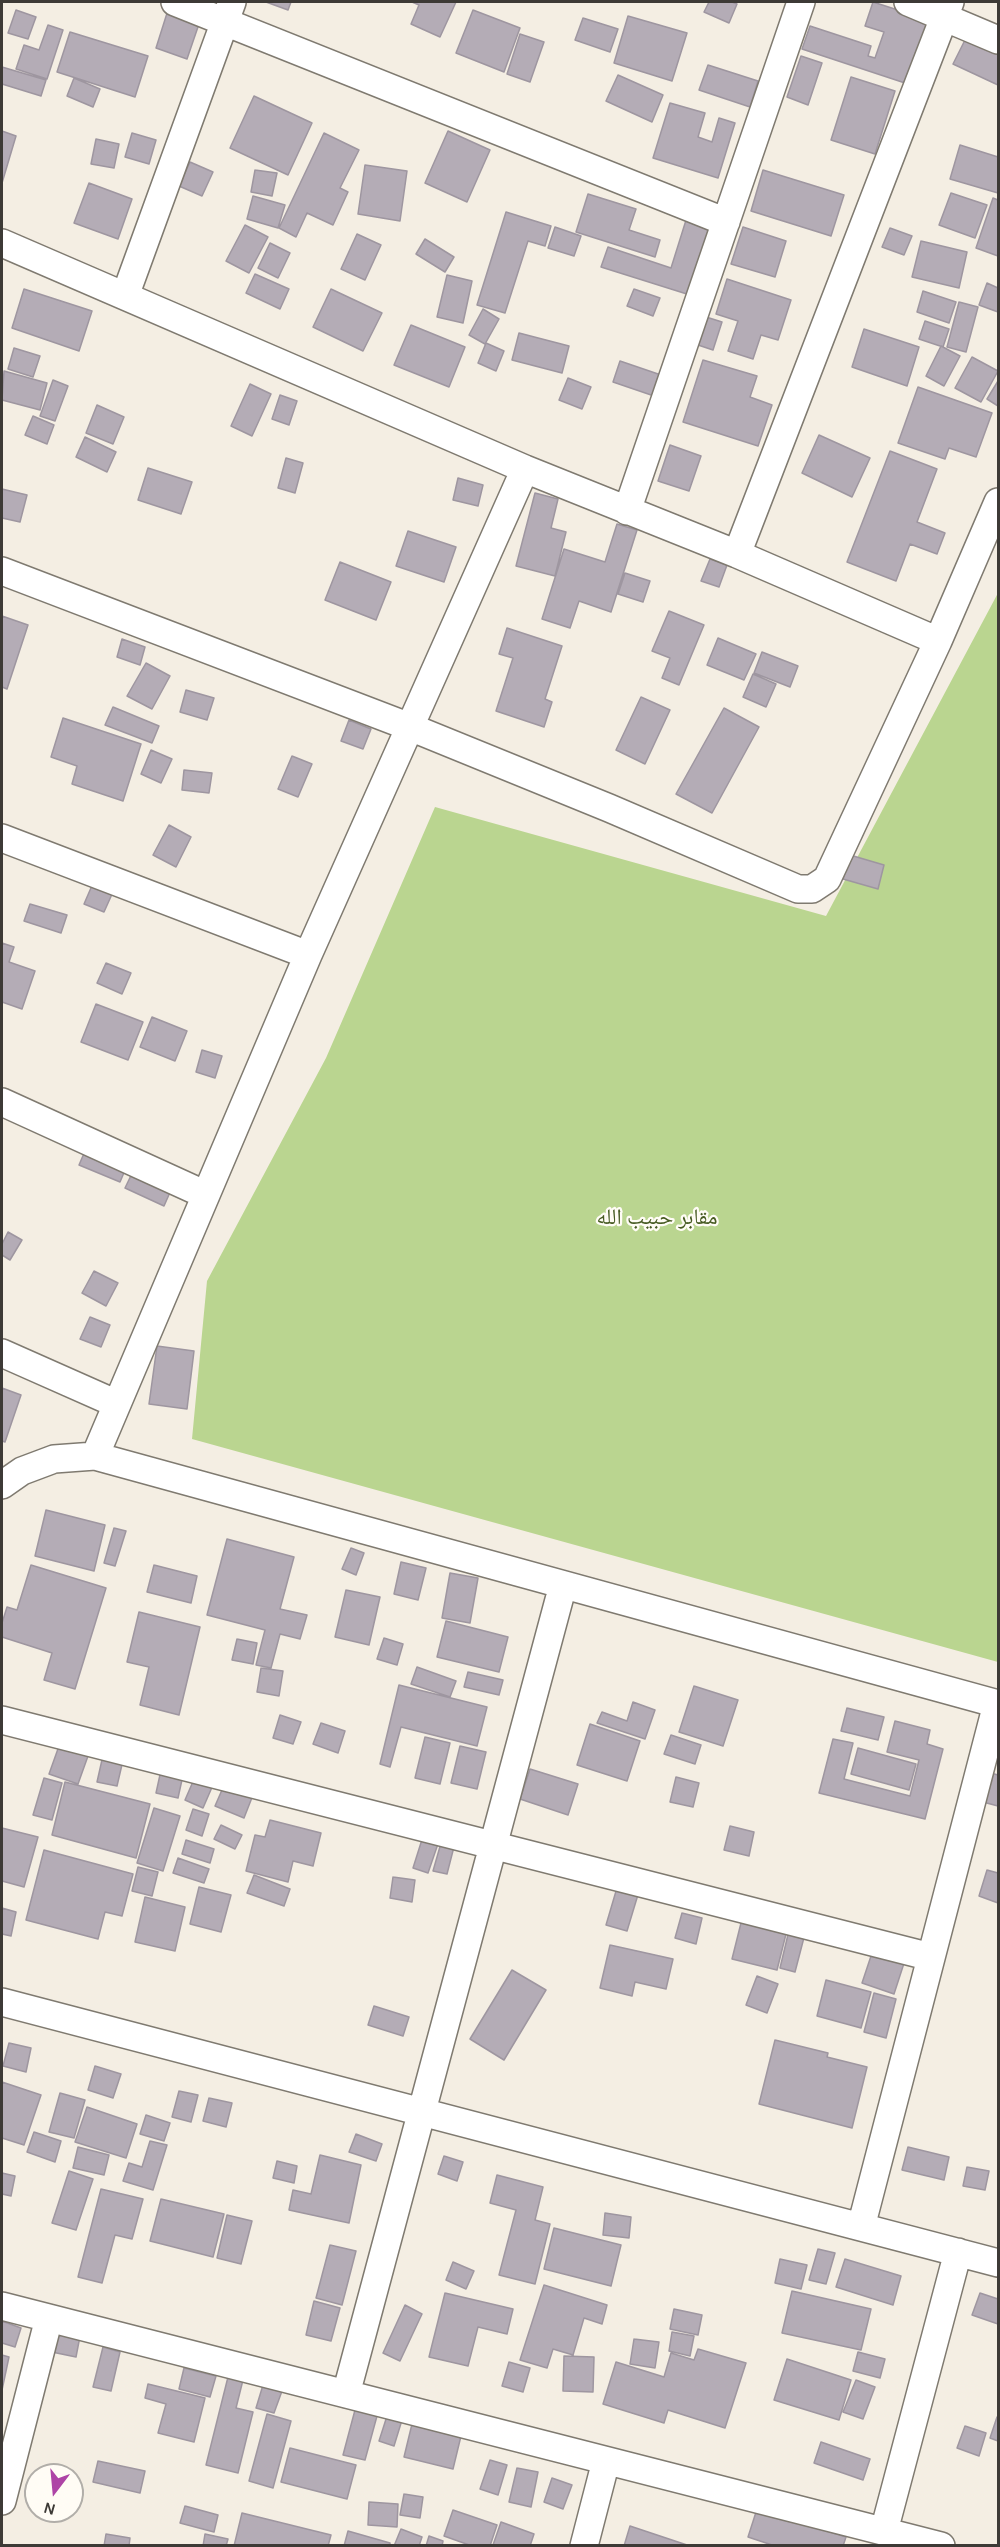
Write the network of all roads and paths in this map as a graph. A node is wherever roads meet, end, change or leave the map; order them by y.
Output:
1 (175, 2) edge
2 (801, 2) edge
3 (908, 2) edge
4 (947, 9) edge
5 (228, 11) edge
6 (999, 40) edge
7 (726, 222) junction
8 (2, 243) edge
9 (125, 296) junction
10 (525, 469) junction
11 (999, 502) edge
12 (627, 511) junction
13 (737, 554) junction
14 (2, 571) edge
15 (938, 640) junction
16 (410, 727) junction
17 (2, 838) edge
18 (308, 955) junction
19 (2, 1102) edge
20 (206, 1195) junction
21 (2, 1353) edge
22 (117, 1404) junction
23 (95, 1456) junction
24 (2, 1485) edge
25 (563, 1585) junction
26 (998, 1704) edge
27 (2, 1720) edge
28 (494, 1847) junction
29 (931, 1958) junction
30 (2, 2002) edge
31 (422, 2112) junction
32 (861, 2227) junction
33 (958, 2252) junction
34 (999, 2263) edge
35 (2, 2306) edge
36 (49, 2318) junction
37 (346, 2394) junction
38 (606, 2461) junction
39 (2, 2501) edge
40 (884, 2530) junction
41 (584, 2546) edge
42 (941, 2546) edge

1 - 5 street
2 - 7 street
3 - 4 street
4 - 6 street
4 - 13 street
5 - 7 street
5 - 9 street
7 - 12 street
8 - 9 street
9 - 10 street
10 - 12 street
10 - 16 street
11 - 15 street
12 - 13 street
13 - 15 street
14 - 16 street
15 - 16 street
16 - 18 street
17 - 18 street
18 - 20 street
19 - 20 street
20 - 22 street
21 - 22 street
22 - 23 street
23 - 24 street
23 - 25 street
25 - 26 street
25 - 28 street
26 - 29 street
27 - 28 street
28 - 29 street
28 - 31 street
29 - 32 street
30 - 31 street
31 - 32 street
31 - 37 street
32 - 33 street
33 - 34 street
33 - 40 street
35 - 36 street
36 - 37 street
36 - 39 street
37 - 38 street
38 - 40 street
38 - 41 street
40 - 42 street

